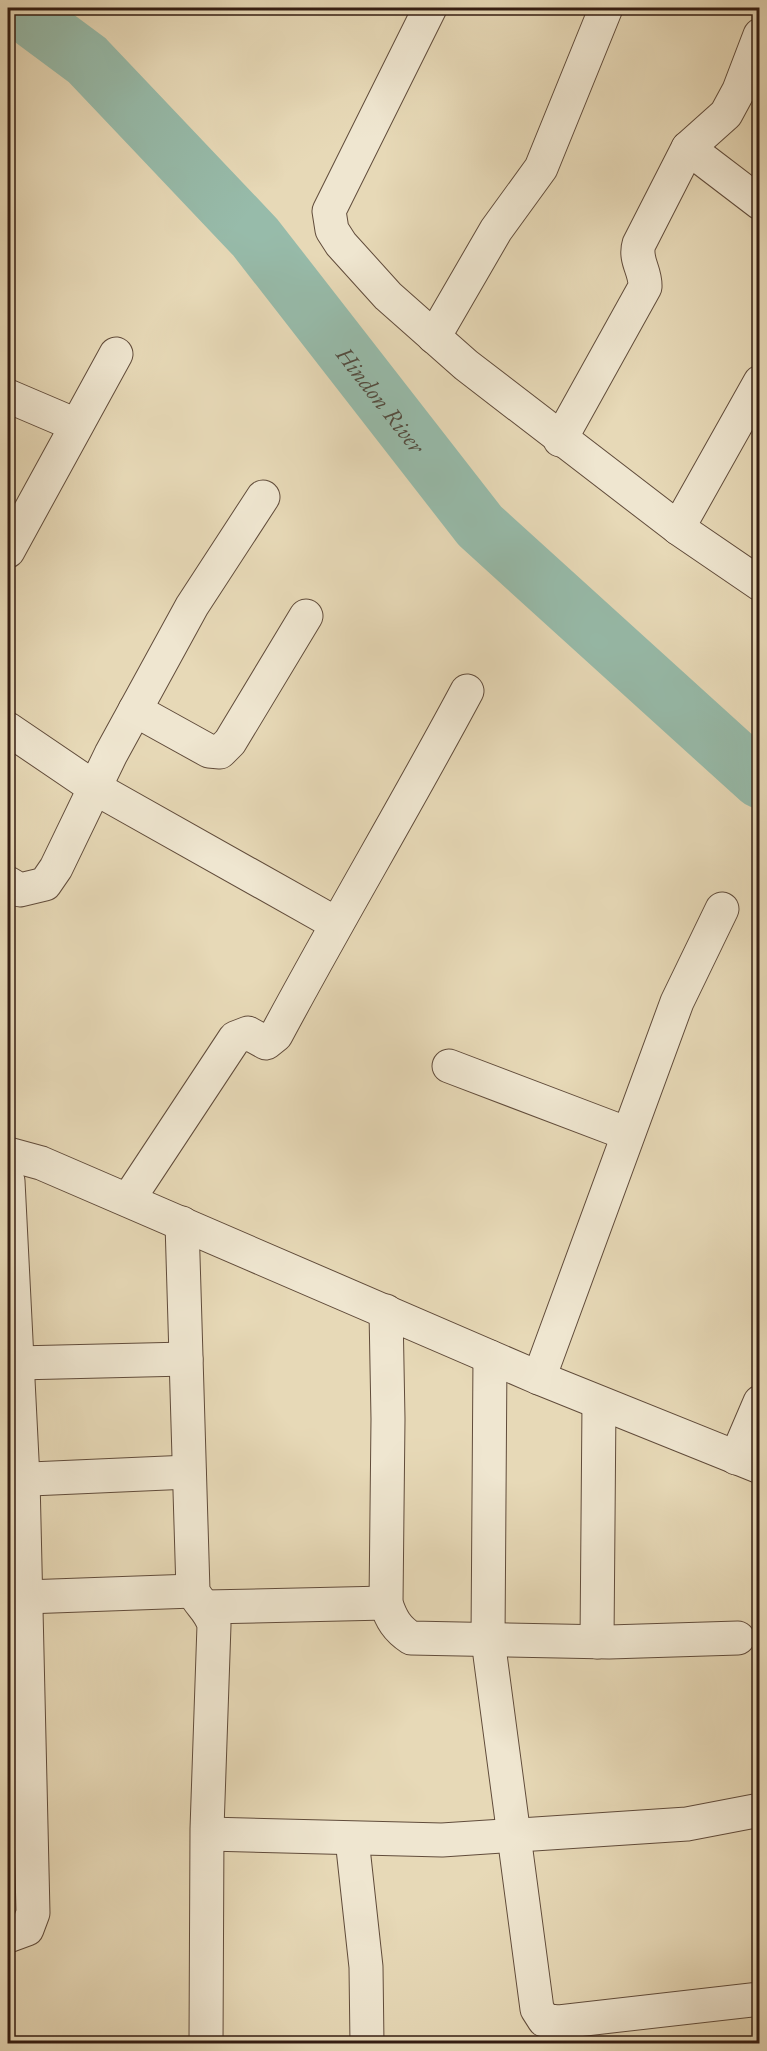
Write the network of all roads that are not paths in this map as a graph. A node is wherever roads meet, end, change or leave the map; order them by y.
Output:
1 (430, 8) edge
2 (606, 8) edge
3 (759, 35) edge
4 (688, 148) junction
5 (759, 203) edge
6 (434, 338) junction
7 (116, 354) dead end
8 (759, 382) edge
9 (8, 396) edge
10 (76, 425) junction
11 (561, 440) junction
12 (263, 496) dead end
13 (678, 528) junction
14 (8, 551) edge
15 (759, 584) edge
16 (306, 616) dead end
17 (467, 691) dead end
18 (135, 710) junction
19 (8, 729) edge
20 (95, 788) junction
21 (8, 883) edge
22 (722, 909) dead end
23 (335, 923) junction
24 (449, 1066) dead end
25 (628, 1134) junction
26 (8, 1154) edge
27 (8, 1181) edge
28 (128, 1200) junction
29 (182, 1223) junction
30 (386, 1311) junction
31 (490, 1357) junction
32 (186, 1359) junction
33 (17, 1363) junction
34 (539, 1378) junction
35 (759, 1402) edge
36 (599, 1403) junction
37 (748, 1463) edge
38 (189, 1472) junction
39 (15, 1479) edge
40 (25, 1597) junction
41 (199, 1599) junction
42 (386, 1604) junction
43 (738, 1638) dead end
44 (488, 1640) junction
45 (597, 1642) junction
46 (759, 1810) edge
47 (208, 1834) junction
48 (512, 1836) junction
49 (352, 1839) junction
50 (8, 1936) edge
51 (759, 1999) edge
52 (540, 2032) edge
53 (206, 2043) edge
54 (368, 2043) edge

1 - 6 street
2 - 6 street
3 - 4 street
4 - 5 street
4 - 11 street
6 - 11 street
7 - 10 street
8 - 13 street
9 - 10 street
10 - 14 street
11 - 13 street
12 - 18 street
13 - 15 street
16 - 18 street
17 - 23 street
18 - 20 street
19 - 20 street
20 - 21 street
20 - 23 street
22 - 25 street
23 - 28 street
24 - 25 street
25 - 34 street
26 - 28 street
27 - 33 street
28 - 29 street
29 - 30 street
29 - 32 street
30 - 31 street
30 - 42 street
31 - 34 street
31 - 44 street
32 - 33 street
32 - 38 street
33 - 39 street
34 - 36 street
35 - 37 street
36 - 37 street
36 - 45 street
38 - 39 street
38 - 41 street
39 - 40 street
40 - 41 street
40 - 50 street
41 - 42 street
41 - 47 street
42 - 44 street
43 - 45 street
44 - 45 street
44 - 48 street
46 - 48 street
47 - 49 street
47 - 53 street
48 - 49 street
48 - 52 street
49 - 54 street
51 - 52 street

